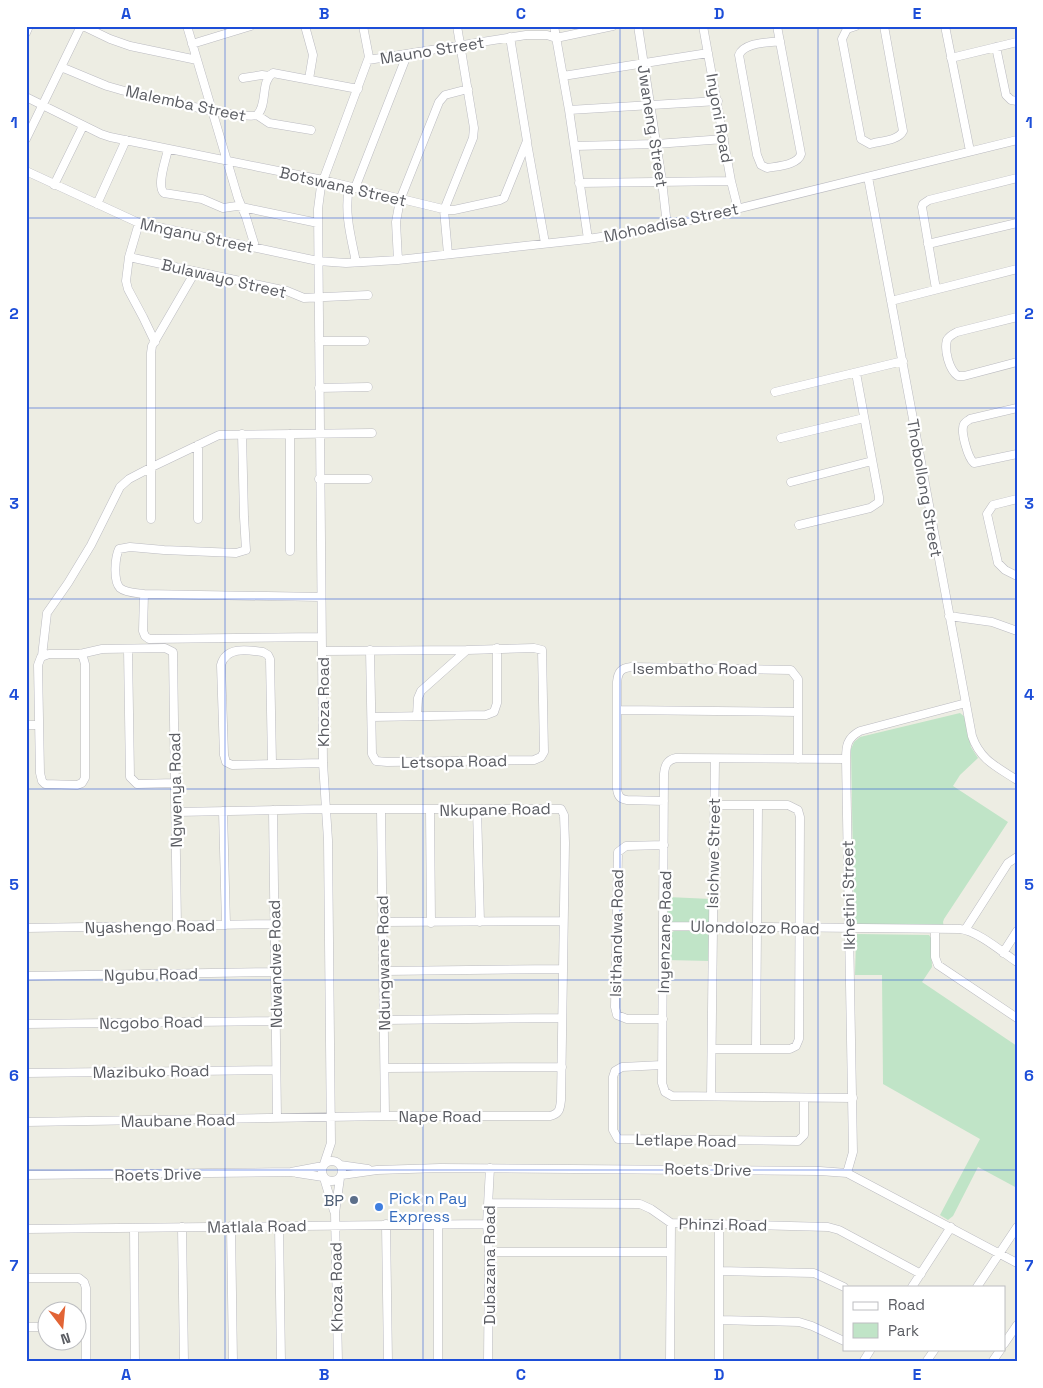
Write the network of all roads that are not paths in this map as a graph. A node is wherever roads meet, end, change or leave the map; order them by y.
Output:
1 (29, 26) edge
2 (82, 26) edge
3 (187, 26) edge
4 (251, 26) edge
5 (305, 26) edge
6 (363, 26) edge
7 (458, 26) edge
8 (554, 26) edge
9 (613, 26) edge
10 (638, 26) edge
11 (703, 26) edge
12 (777, 26) edge
13 (856, 26) edge
14 (884, 26) edge
15 (945, 26) edge
16 (239, 28) edge
17 (26, 33) edge
18 (510, 37) junction
19 (556, 38) junction
20 (780, 41) junction
21 (1017, 42) edge
22 (192, 44) junction
23 (460, 46) junction
24 (996, 47) junction
25 (708, 53) junction
26 (408, 55) junction
27 (951, 58) junction
28 (197, 60) junction
29 (368, 60) junction
30 (643, 62) junction
31 (61, 67) junction
32 (269, 76) junction
33 (563, 76) junction
34 (243, 78) dead end
35 (309, 79) junction
36 (358, 89) junction
37 (468, 89) junction
38 (26, 98) edge
39 (1017, 100) edge
40 (718, 101) junction
41 (650, 104) junction
42 (43, 105) junction
43 (212, 110) junction
44 (569, 110) junction
45 (257, 115) junction
46 (83, 126) junction
47 (311, 130) dead end
48 (724, 139) junction
49 (26, 140) edge
50 (126, 140) junction
51 (1017, 140) edge
52 (526, 141) junction
53 (656, 144) junction
54 (575, 146) junction
55 (168, 149) junction
56 (970, 151) junction
57 (226, 160) junction
58 (26, 171) edge
59 (868, 176) junction
60 (1017, 178) edge
61 (324, 180) junction
62 (662, 181) junction
63 (731, 181) junction
64 (579, 183) junction
65 (54, 185) junction
66 (352, 188) junction
67 (400, 200) junction
68 (97, 204) junction
69 (242, 208) junction
70 (738, 209) junction
71 (444, 210) junction
72 (1017, 222) edge
73 (139, 223) junction
74 (318, 223) junction
75 (667, 225) junction
76 (588, 239) junction
77 (254, 243) dead end
78 (544, 244) junction
79 (928, 244) junction
80 (448, 254) junction
81 (129, 257) junction
82 (398, 260) junction
83 (318, 261) junction
84 (356, 262) junction
85 (1017, 270) edge
86 (195, 272) junction
87 (936, 289) junction
88 (368, 295) dead end
89 (318, 296) junction
90 (891, 301) junction
91 (1017, 317) edge
92 (366, 341) dead end
93 (155, 342) junction
94 (319, 342) junction
95 (902, 361) junction
96 (1017, 362) edge
97 (856, 373) junction
98 (368, 387) dead end
99 (320, 388) junction
100 (775, 392) dead end
101 (1017, 408) edge
102 (864, 418) junction
103 (372, 433) dead end
104 (242, 434) junction
105 (290, 434) junction
106 (320, 434) junction
107 (781, 438) dead end
108 (198, 445) junction
109 (1017, 454) edge
110 (872, 461) junction
111 (152, 467) junction
112 (320, 479) junction
113 (368, 479) dead end
114 (791, 482) dead end
115 (1017, 499) edge
116 (151, 519) dead end
117 (198, 519) dead end
118 (799, 525) dead end
119 (290, 550) dead end
120 (1017, 576) edge
121 (144, 594) junction
122 (321, 597) junction
123 (949, 616) junction
124 (1017, 631) edge
125 (322, 637) junction
126 (497, 648) junction
127 (128, 649) junction
128 (370, 650) junction
129 (467, 650) junction
130 (323, 651) junction
131 (80, 654) junction
132 (42, 656) junction
133 (966, 703) junction
134 (618, 710) junction
135 (798, 712) junction
136 (417, 716) junction
137 (372, 717) junction
138 (26, 725) edge
139 (38, 725) junction
140 (715, 759) junction
141 (798, 759) junction
142 (846, 759) junction
143 (272, 763) junction
144 (323, 763) junction
145 (1017, 780) edge
146 (175, 783) junction
147 (664, 801) junction
148 (714, 806) junction
149 (758, 806) junction
150 (326, 809) junction
151 (430, 809) junction
152 (477, 809) junction
153 (273, 810) junction
154 (381, 810) junction
155 (223, 811) junction
156 (176, 812) junction
157 (664, 845) junction
158 (1017, 857) edge
159 (562, 921) junction
160 (382, 922) junction
161 (480, 922) junction
162 (431, 923) junction
163 (274, 924) junction
164 (226, 925) junction
165 (177, 926) junction
166 (664, 926) junction
167 (713, 927) junction
168 (757, 927) junction
169 (26, 928) edge
170 (800, 928) junction
171 (849, 929) junction
172 (935, 929) junction
173 (965, 930) junction
174 (1017, 931) edge
175 (1003, 953) junction
176 (1017, 962) edge
177 (562, 969) junction
178 (384, 971) junction
179 (275, 972) junction
180 (26, 976) edge
181 (562, 1018) junction
182 (1017, 1018) edge
183 (663, 1019) junction
184 (384, 1020) junction
185 (276, 1021) junction
186 (26, 1024) edge
187 (756, 1048) junction
188 (712, 1049) junction
189 (662, 1065) junction
190 (562, 1067) junction
191 (385, 1068) junction
192 (276, 1070) junction
193 (26, 1073) edge
194 (711, 1096) junction
195 (804, 1098) junction
196 (853, 1098) junction
197 (385, 1116) junction
198 (550, 1116) joint
199 (277, 1118) junction
200 (330, 1118) junction
201 (26, 1122) edge
202 (331, 1143) junction
203 (340, 1164) junction
204 (324, 1165) junction
205 (490, 1168) junction
206 (377, 1170) junction
207 (291, 1172) junction
208 (847, 1173) junction
209 (26, 1175) edge
210 (323, 1177) junction
211 (341, 1177) junction
212 (489, 1203) junction
213 (335, 1213) junction
214 (671, 1223) junction
215 (386, 1224) junction
216 (438, 1224) junction
217 (487, 1224) junction
218 (335, 1225) junction
219 (719, 1225) junction
220 (231, 1226) junction
221 (279, 1226) junction
222 (182, 1227) junction
223 (951, 1227) junction
224 (1017, 1227) edge
225 (134, 1228) junction
226 (26, 1229) edge
227 (489, 1252) junction
228 (670, 1252) junction
229 (1000, 1253) junction
230 (1017, 1263) edge
231 (719, 1271) junction
232 (921, 1274) junction
233 (26, 1278) edge
234 (843, 1286) edge
235 (913, 1286) edge
236 (978, 1286) edge
237 (84, 1300) edge
238 (719, 1320) junction
239 (1016, 1327) edge
240 (843, 1341) edge
241 (1006, 1341) edge
242 (934, 1350) edge
243 (1000, 1350) edge
244 (870, 1351) edge
245 (135, 1362) edge
246 (184, 1362) edge
247 (233, 1362) edge
248 (280, 1362) edge
249 (338, 1362) edge
250 (388, 1362) edge
251 (438, 1362) edge
252 (488, 1362) edge
253 (670, 1362) edge
254 (718, 1362) edge
255 (863, 1362) edge
256 (926, 1362) edge
257 (992, 1362) edge

1 - 17 street
2 - 28 street
2 - 31 street
3 - 22 street
4 - 16 street
5 - 35 street
6 - 29 street
7 - 23 street
8 - 19 street
9 - 19 street
10 - 30 street, Jwaneng Street
11 - 25 street, Inyoni Road
12 - 20 street
13 - 14 street
15 - 27 street
16 - 22 street
18 - 19 street, Mauno Street
18 - 23 street, Mauno Street
18 - 52 street, Botswana Street
19 - 33 street
20 - 20 street
21 - 24 street
22 - 28 street
23 - 26 street, Mauno Street
23 - 37 street
24 - 27 street
24 - 39 street
25 - 30 street
25 - 40 street, Inyoni Road
26 - 29 street, Mauno Street
26 - 66 street
27 - 56 street
28 - 43 street
29 - 36 street, Khoza Road
30 - 33 street
30 - 41 street, Jwaneng Street
31 - 42 street
31 - 43 street, Malemba Street
32 - 34 street
32 - 35 street
32 - 45 street
33 - 44 street
35 - 36 street
36 - 61 street, Khoza Road
37 - 67 street
37 - 71 street
38 - 42 street, Botswana Street
40 - 41 street
40 - 48 street, Inyoni Road
41 - 44 street
41 - 53 street, Jwaneng Street
42 - 46 street, Botswana Street
42 - 49 street
43 - 45 street, Malemba Street
43 - 57 street
44 - 54 street
45 - 47 street, Malemba Street
46 - 50 street, Botswana Street
46 - 65 street
48 - 53 street
48 - 63 street, Inyoni Road
50 - 55 street, Botswana Street
50 - 68 street
51 - 56 street, Mohoadisa Street
52 - 71 street, Botswana Street
52 - 78 street
53 - 54 street
53 - 62 street, Jwaneng Street
54 - 64 street
55 - 57 street, Botswana Street
55 - 69 street
56 - 59 street, Mohoadisa Street
57 - 61 street, Botswana Street
57 - 69 street
58 - 65 street, Mnganu Street
59 - 70 street, Mohoadisa Street
59 - 90 street, Thobollong Street
60 - 79 street
61 - 66 street, Botswana Street
61 - 74 street, Khoza Road
62 - 63 street
62 - 64 street
62 - 75 street, Jwaneng Street
63 - 70 street, Inyoni Road
64 - 76 street
65 - 68 street, Mnganu Street
66 - 67 street, Botswana Street
66 - 84 street
67 - 71 street, Botswana Street
67 - 82 street
68 - 73 street, Mnganu Street
69 - 74 street
69 - 77 street
70 - 75 street, Mohoadisa Street
71 - 80 street
72 - 79 street
73 - 81 street
73 - 83 street, Mnganu Street
74 - 83 street, Khoza Road
75 - 76 street, Mohoadisa Street
76 - 78 street, Mohoadisa Street
78 - 80 street, Mohoadisa Street
79 - 87 street
80 - 82 street, Mohoadisa Street
81 - 86 street, Bulawayo Street
81 - 93 street
82 - 84 street, Mohoadisa Street
83 - 84 street, Mohoadisa Street
83 - 89 street, Khoza Road
85 - 87 street
86 - 89 street, Bulawayo Street
86 - 93 street
87 - 90 street
88 - 89 street, Bulawayo Street
89 - 94 street, Khoza Road
90 - 95 street, Thobollong Street
91 - 96 street
92 - 94 street
93 - 111 street
94 - 99 street, Khoza Road
95 - 97 street
95 - 123 street, Thobollong Street
97 - 100 street
97 - 102 street
98 - 99 street
99 - 106 street, Khoza Road
101 - 109 street
102 - 107 street
102 - 110 street
103 - 106 street
104 - 105 street
104 - 108 street
104 - 121 street
105 - 106 street
105 - 119 street
106 - 112 street, Khoza Road
108 - 111 street
108 - 117 street
110 - 114 street
110 - 118 street
111 - 116 street
111 - 132 street
112 - 113 street
112 - 122 street, Khoza Road
115 - 120 street
121 - 122 street
121 - 125 street
122 - 125 street, Khoza Road
123 - 124 street
123 - 133 street, Thobollong Street
125 - 130 street, Khoza Road
126 - 129 street
126 - 136 street
126 - 137 street, Letsopa Road
127 - 131 street
127 - 146 street
127 - 146 street, Ngwenya Road
128 - 129 street
128 - 130 street
128 - 137 street, Letsopa Road
129 - 136 street
130 - 144 street, Khoza Road
131 - 132 street
131 - 139 street
132 - 139 street
133 - 142 street, Ikhetini Street
133 - 145 street, Thobollong Street
134 - 135 street
134 - 135 street, Isembatho Road
134 - 147 street, Isembatho Road
135 - 141 street, Isembatho Road
136 - 137 street
138 - 139 street
140 - 141 street, Inyenzane Road
140 - 147 street, Inyenzane Road
140 - 148 street, Isichwe Street
141 - 142 street, Inyenzane Road
142 - 171 street, Ikhetini Street
143 - 143 street
143 - 144 street
144 - 150 street, Khoza Road
146 - 156 street, Ngwenya Road
147 - 157 street, Inyenzane Road
148 - 149 street
148 - 167 street, Isichwe Street
149 - 168 street
149 - 170 street
150 - 153 street, Nkupane Road
150 - 154 street, Nkupane Road
150 - 200 street, Khoza Road
151 - 152 street, Nkupane Road
151 - 154 street, Nkupane Road
151 - 162 street
152 - 159 street, Nkupane Road
152 - 161 street
153 - 155 street, Nkupane Road
153 - 163 street, Ndwandwe Road
154 - 160 street, Ndungwane Road
155 - 156 street, Nkupane Road
155 - 164 street
156 - 165 street, Ngwenya Road
157 - 166 street, Inyenzane Road
157 - 183 street, Isithandwa Road
158 - 173 street
159 - 161 street
159 - 177 street, Nkupane Road
160 - 162 street
160 - 178 street, Ndungwane Road
161 - 162 street
163 - 164 street, Nyashengo Road
163 - 179 street, Ndwandwe Road
164 - 165 street, Nyashengo Road
165 - 169 street, Nyashengo Road
166 - 167 street, Ulondolozo Road
166 - 183 street, Inyenzane Road
167 - 168 street, Ulondolozo Road
167 - 188 street, Isichwe Street
168 - 170 street, Ulondolozo Road
168 - 187 street
170 - 171 street, Ulondolozo Road
170 - 187 street
171 - 172 street, Ulondolozo Road
171 - 196 street, Ikhetini Street
172 - 173 street, Ulondolozo Road
172 - 182 street
173 - 175 street, Ulondolozo Road
174 - 175 street
175 - 176 street, Ulondolozo Road
177 - 178 street
177 - 181 street, Nkupane Road
178 - 184 street, Ndungwane Road
179 - 180 street, Ngubu Road
179 - 185 street, Ndwandwe Road
181 - 184 street
181 - 190 street, Nkupane Road
183 - 189 street, Inyenzane Road
184 - 191 street, Ndungwane Road
185 - 186 street, Ncgobo Road
185 - 192 street, Ndwandwe Road
187 - 188 street
188 - 194 street, Isichwe Street
189 - 194 street, Inyenzane Road
189 - 195 street, Letlape Road
190 - 191 street
190 - 198 street, Nkupane Road
191 - 197 street, Ndungwane Road
192 - 193 street, Mazibuko Road
192 - 199 street, Ndwandwe Road
194 - 195 street, Inyenzane Road
195 - 196 street, Inyenzane Road
196 - 208 street, Ikhetini Street
197 - 198 street, Nape Road
197 - 200 street, Nape Road
199 - 200 street, Maubane Road
199 - 201 street, Maubane Road
200 - 202 street, Khoza Road
202 - 203 street, Khoza Road
202 - 204 street, Khoza Road
203 - 204 street
203 - 206 street, Roets Drive
203 - 211 street
204 - 207 street, Roets Drive
204 - 210 street
205 - 206 street, Roets Drive
205 - 208 street, Roets Drive
205 - 212 street, Dubazana Road
206 - 211 street, Roets Drive
207 - 209 street, Roets Drive
207 - 210 street, Roets Drive
208 - 223 street, Roets Drive
210 - 211 street
210 - 213 street, Khoza Road
211 - 213 street, Khoza Road
212 - 214 street, Phinzi Road
212 - 217 street, Dubazana Road
213 - 218 street, Khoza Road
214 - 219 street, Phinzi Road
214 - 228 street
215 - 216 street, Matlala Road
215 - 218 street, Matlala Road
215 - 250 street
216 - 217 street, Matlala Road
216 - 251 street
217 - 227 street, Dubazana Road
218 - 221 street, Matlala Road
218 - 249 street, Khoza Road
219 - 231 street
219 - 232 street, Phinzi Road
220 - 221 street, Matlala Road
220 - 222 street, Matlala Road
220 - 247 street
221 - 248 street
222 - 225 street, Matlala Road
222 - 246 street
223 - 229 street, Roets Drive
223 - 232 street
224 - 229 street
225 - 226 street, Matlala Road
225 - 245 street
227 - 228 street
227 - 252 street, Dubazana Road
228 - 253 street
229 - 230 street, Roets Drive
229 - 236 street
231 - 234 street
231 - 238 street
232 - 235 street
233 - 237 street
238 - 240 street
238 - 254 street
239 - 241 street
242 - 256 street
243 - 257 street
244 - 255 street

